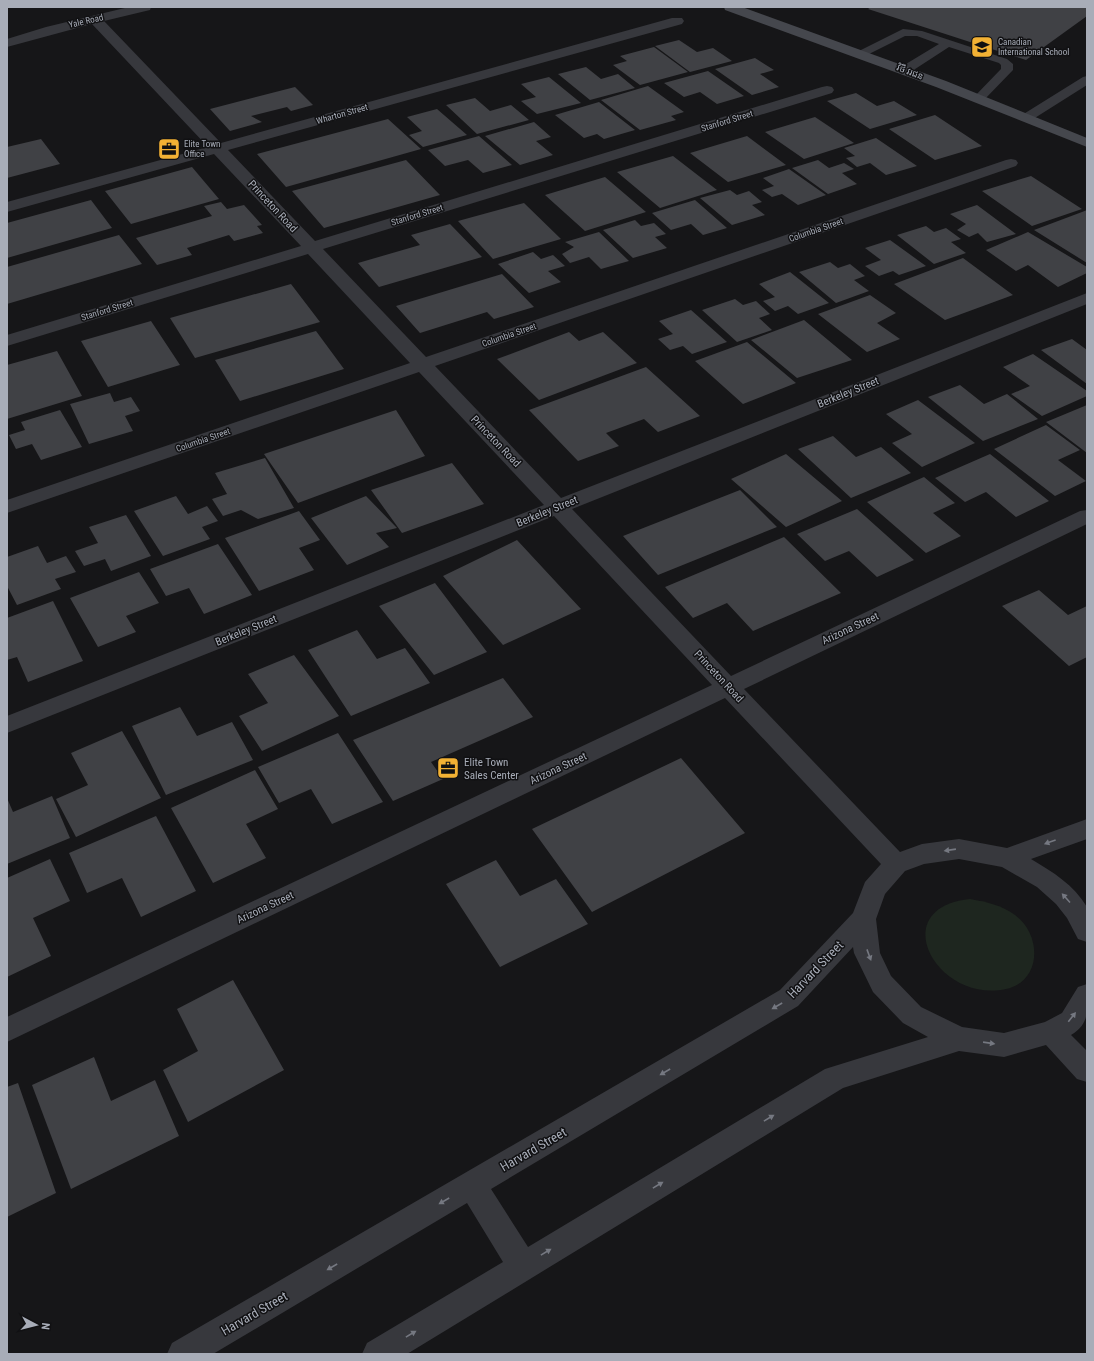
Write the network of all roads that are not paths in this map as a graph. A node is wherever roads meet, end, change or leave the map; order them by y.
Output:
1 (145, 7) edge
2 (730, 7) edge
3 (95, 19) junction
4 (677, 21) dead end
5 (51, 30) junction
6 (7, 37) edge
7 (7, 43) edge
8 (948, 43) junction
9 (861, 54) junction
10 (905, 70) junction
11 (1087, 80) edge
12 (827, 90) dead end
13 (979, 98) junction
14 (1026, 118) junction
15 (1087, 143) edge
16 (218, 148) junction
17 (1011, 163) dead end
18 (7, 207) edge
19 (312, 248) junction
20 (1087, 298) edge
21 (7, 341) edge
22 (423, 365) junction
23 (7, 507) edge
24 (558, 507) junction
25 (1087, 516) edge
26 (728, 686) junction
27 (7, 724) edge
28 (1087, 830) edge
29 (1006, 858) junction
30 (896, 864) junction
31 (863, 919) junction
32 (1087, 931) edge
33 (1087, 995) edge
34 (7, 1030) edge
35 (1052, 1032) junction
36 (959, 1038) junction
37 (1087, 1070) edge
38 (472, 1185) junction
39 (523, 1266) junction
40 (183, 1354) edge
41 (378, 1354) edge

1 - 3 street, Yale Road
2 - 9 street, វិថី វរជន
3 - 5 street, Yale Road
3 - 16 street, Princeton Road
4 - 16 street, Wharton Street
5 - 6 street, Yale Road
5 - 7 street, Yale Road
8 - 9 lane
8 - 10 lane
8 - 13 lane
9 - 10 street, វិថី វរជន
10 - 13 street, វិថី វរជន
11 - 14 lane
12 - 19 street, Stanford Street
13 - 14 street, វិថី វរជន
14 - 15 street, វិថី វរជន
16 - 18 street, Wharton Street
16 - 19 street, Princeton Road
17 - 22 street, Columbia Street
19 - 21 street, Stanford Street
19 - 22 street, Princeton Road
20 - 24 street, Berkeley Street
22 - 23 street, Columbia Street
22 - 24 street, Princeton Road
24 - 26 street, Princeton Road
24 - 27 street, Berkeley Street
25 - 26 street, Arizona Street
26 - 30 street, Princeton Road
26 - 34 street, Arizona Street
28 -> 29 street
29 -> 30 street
32 -> 29 street
30 - 31 street
31 -> 36 street
31 -> 38 street, Harvard Street
35 -> 33 street
36 -> 35 street
35 - 37 street
39 -> 36 street
38 - 39 street
38 -> 40 street, Harvard Street
41 -> 39 street

